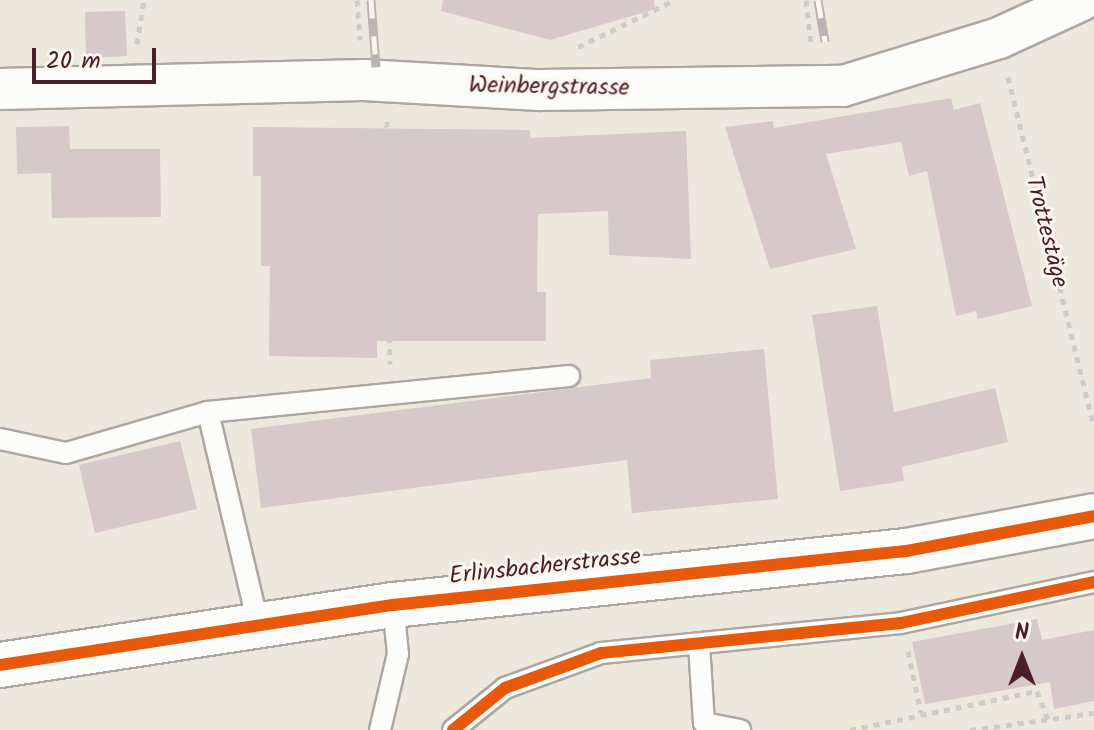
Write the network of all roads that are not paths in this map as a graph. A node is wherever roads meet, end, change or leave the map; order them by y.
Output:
1 (1082, 0) edge
2 (0, 89) edge
3 (569, 376) dead end
4 (208, 412) junction
5 (0, 439) edge
6 (1094, 516) edge
7 (1094, 582) edge
8 (393, 605) junction
9 (258, 624) junction
10 (699, 644) junction
11 (0, 665) edge
12 (380, 730) edge
13 (453, 730) edge
14 (740, 730) edge

1 - 2 street, Weinbergstrasse
3 - 4 lane
4 - 5 lane
4 - 9 lane
6 - 8 main road, Erlinsbacherstrasse
7 - 10 lane
8 - 9 main road, Erlinsbacherstrasse
8 - 12 lane
9 - 11 main road, Erlinsbacherstrasse
10 - 13 lane
10 - 14 lane

